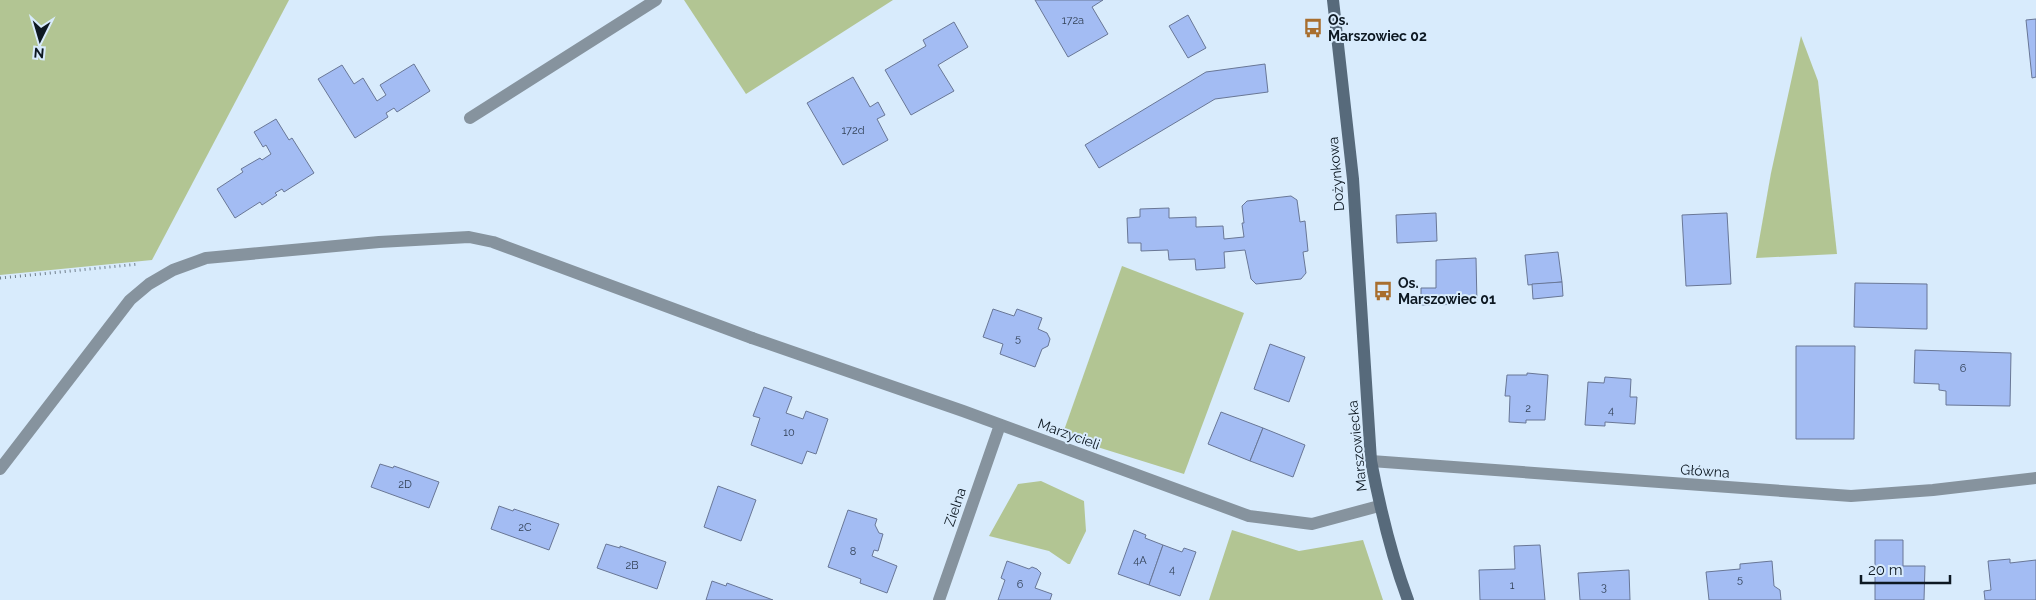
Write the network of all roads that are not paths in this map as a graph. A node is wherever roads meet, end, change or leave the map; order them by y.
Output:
1 (656, 0) edge
2 (1333, 0) edge
3 (470, 118) dead end
4 (1364, 345) joint
5 (1000, 425) junction
6 (1371, 461) junction
7 (0, 469) edge
8 (2036, 478) edge
9 (1379, 506) junction
10 (939, 600) edge
11 (1408, 600) edge

1 - 3 street
2 - 4 street, Dożynkowa
4 - 6 street, Marszowiecka
5 - 7 street, Marzycieli
5 - 9 street, Marzycieli
5 - 10 street, Zielna
6 - 8 street, Główna
6 - 9 street, Marszowiecka
9 - 11 street, Marszowiecka

